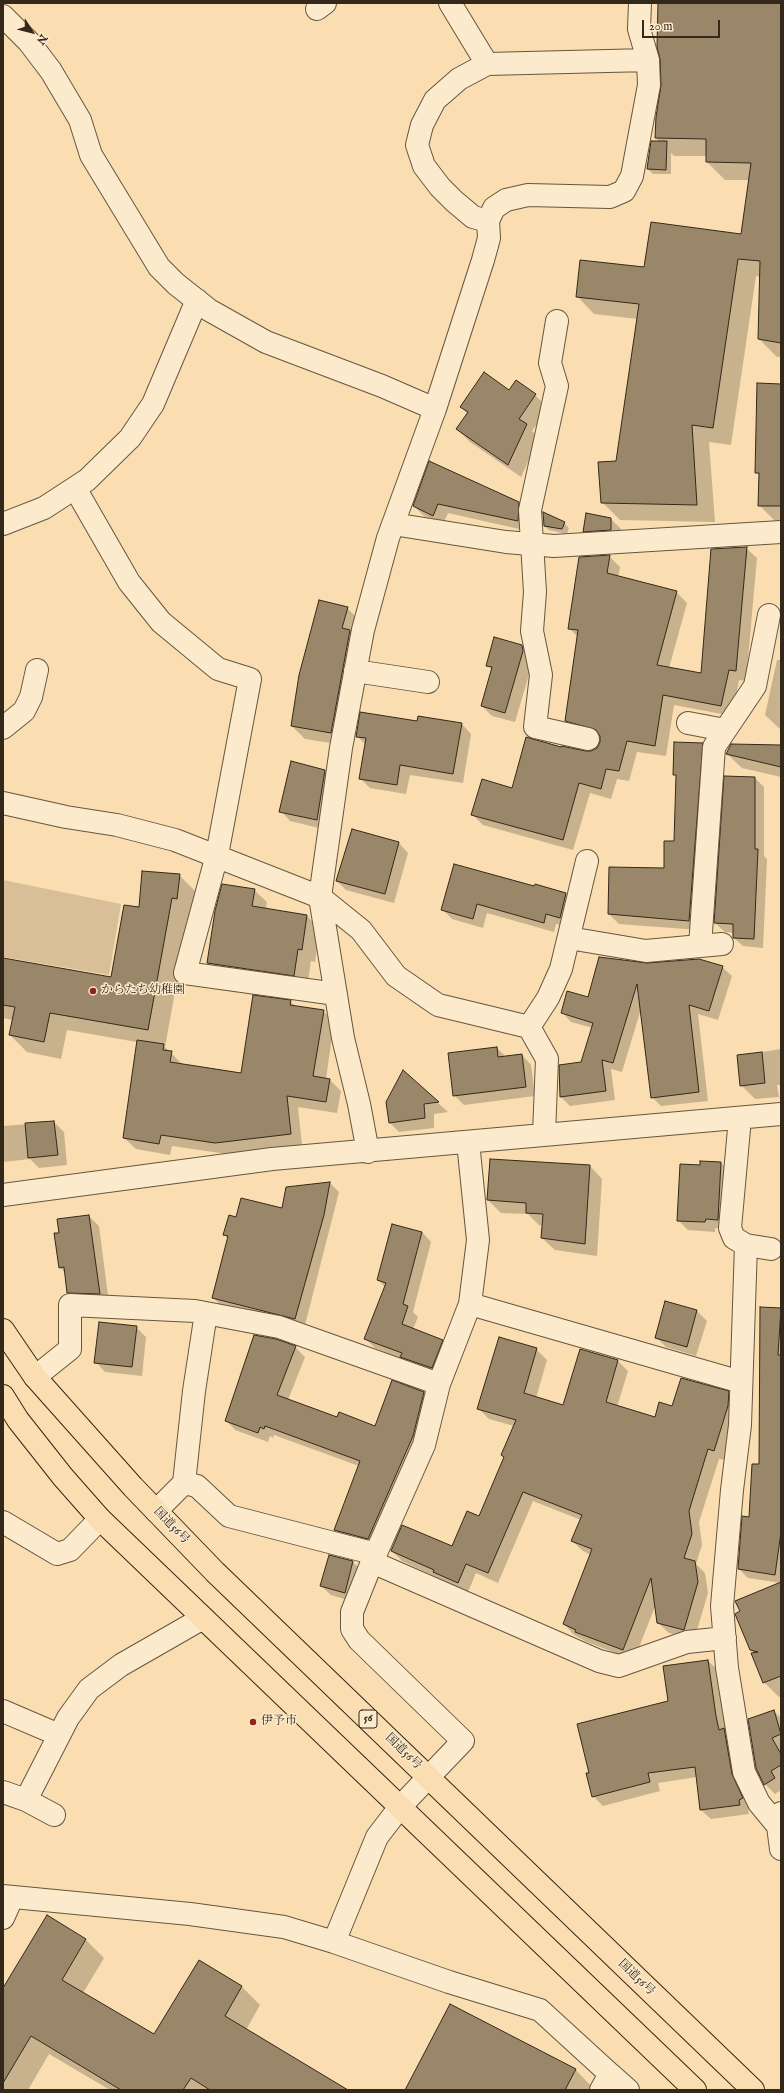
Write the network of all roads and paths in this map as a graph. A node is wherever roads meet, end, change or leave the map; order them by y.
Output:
1 (450, 3) edge
2 (640, 3) edge
3 (3, 16) edge
4 (648, 60) junction
5 (487, 64) junction
6 (488, 221) junction
7 (197, 300) junction
8 (557, 321) dead end
9 (435, 409) junction
10 (75, 488) junction
11 (3, 524) edge
12 (393, 524) junction
13 (781, 532) edge
14 (533, 544) junction
15 (769, 615) dead end
16 (37, 670) dead end
17 (355, 671) junction
18 (428, 682) dead end
19 (688, 723) dead end
20 (3, 728) edge
21 (725, 730) junction
22 (588, 739) dead end
23 (3, 804) edge
24 (217, 855) junction
25 (587, 861) dead end
26 (320, 897) junction
27 (569, 938) junction
28 (722, 944) dead end
29 (700, 946) junction
30 (336, 994) junction
31 (529, 1027) junction
32 (781, 1114) edge
33 (740, 1118) junction
34 (544, 1134) junction
35 (468, 1142) junction
36 (368, 1152) junction
37 (3, 1196) edge
38 (746, 1245) junction
39 (771, 1249) dead end
40 (470, 1304) junction
41 (206, 1313) junction
42 (3, 1330) edge
43 (36, 1377) junction
44 (741, 1382) junction
45 (439, 1384) junction
46 (3, 1396) edge
47 (184, 1483) junction
48 (156, 1511) junction
49 (100, 1519) junction
50 (3, 1522) edge
51 (374, 1558) junction
52 (203, 1618) junction
53 (725, 1638) junction
54 (3, 1711) edge
55 (59, 1735) junction
56 (429, 1777) junction
57 (3, 1792) edge
58 (26, 1800) junction
59 (400, 1807) junction
60 (54, 1815) dead end
61 (780, 1819) edge
62 (781, 1849) edge
63 (8, 1897) edge
64 (3, 1918) edge
65 (334, 1942) junction
66 (605, 2082) edge
67 (628, 2090) edge
68 (695, 2090) edge
69 (753, 2090) edge

1 - 5 street
2 - 4 street
3 - 7 street
4 - 5 street
4 - 6 street
5 - 6 street
6 - 9 street
7 - 9 street
7 - 10 street
8 - 14 street
9 - 12 street
10 - 11 street
10 - 24 street
12 - 14 street
12 - 17 street
13 - 14 street
14 - 22 street
15 - 21 street
16 - 20 street
17 - 18 street
17 - 26 street
19 - 21 street
21 - 29 street
23 - 24 street
24 - 26 street
24 - 30 street
25 - 27 street
26 - 30 street
26 - 31 street
27 - 29 street
27 - 31 street
28 - 29 street
30 - 36 street
31 - 34 street
32 - 33 street
33 - 34 street
33 - 38 street
34 - 35 street
35 - 36 street
35 - 40 street
36 - 37 street
38 - 39 street
38 - 44 street
40 - 44 street
40 - 45 street
41 - 43 street
41 - 45 street
41 - 47 street
42 - 43 highway, 国道56号 / 56
43 - 48 highway, 国道56号 / 56
44 - 53 street
45 - 51 street
46 - 49 highway
47 - 48 street
47 - 51 street
48 - 56 highway, 国道56号 / 56
49 - 50 street
49 - 52 highway
51 - 53 street
51 - 56 street
52 - 55 street
52 - 59 highway
53 - 61 street
54 - 55 street
55 - 58 street
56 - 59 street
56 - 69 highway, 国道56号 / 56
57 - 58 street
58 - 60 street
59 - 65 street
59 - 68 highway
61 - 62 street
63 - 64 street
63 - 65 street
65 - 66 street
66 - 67 street

